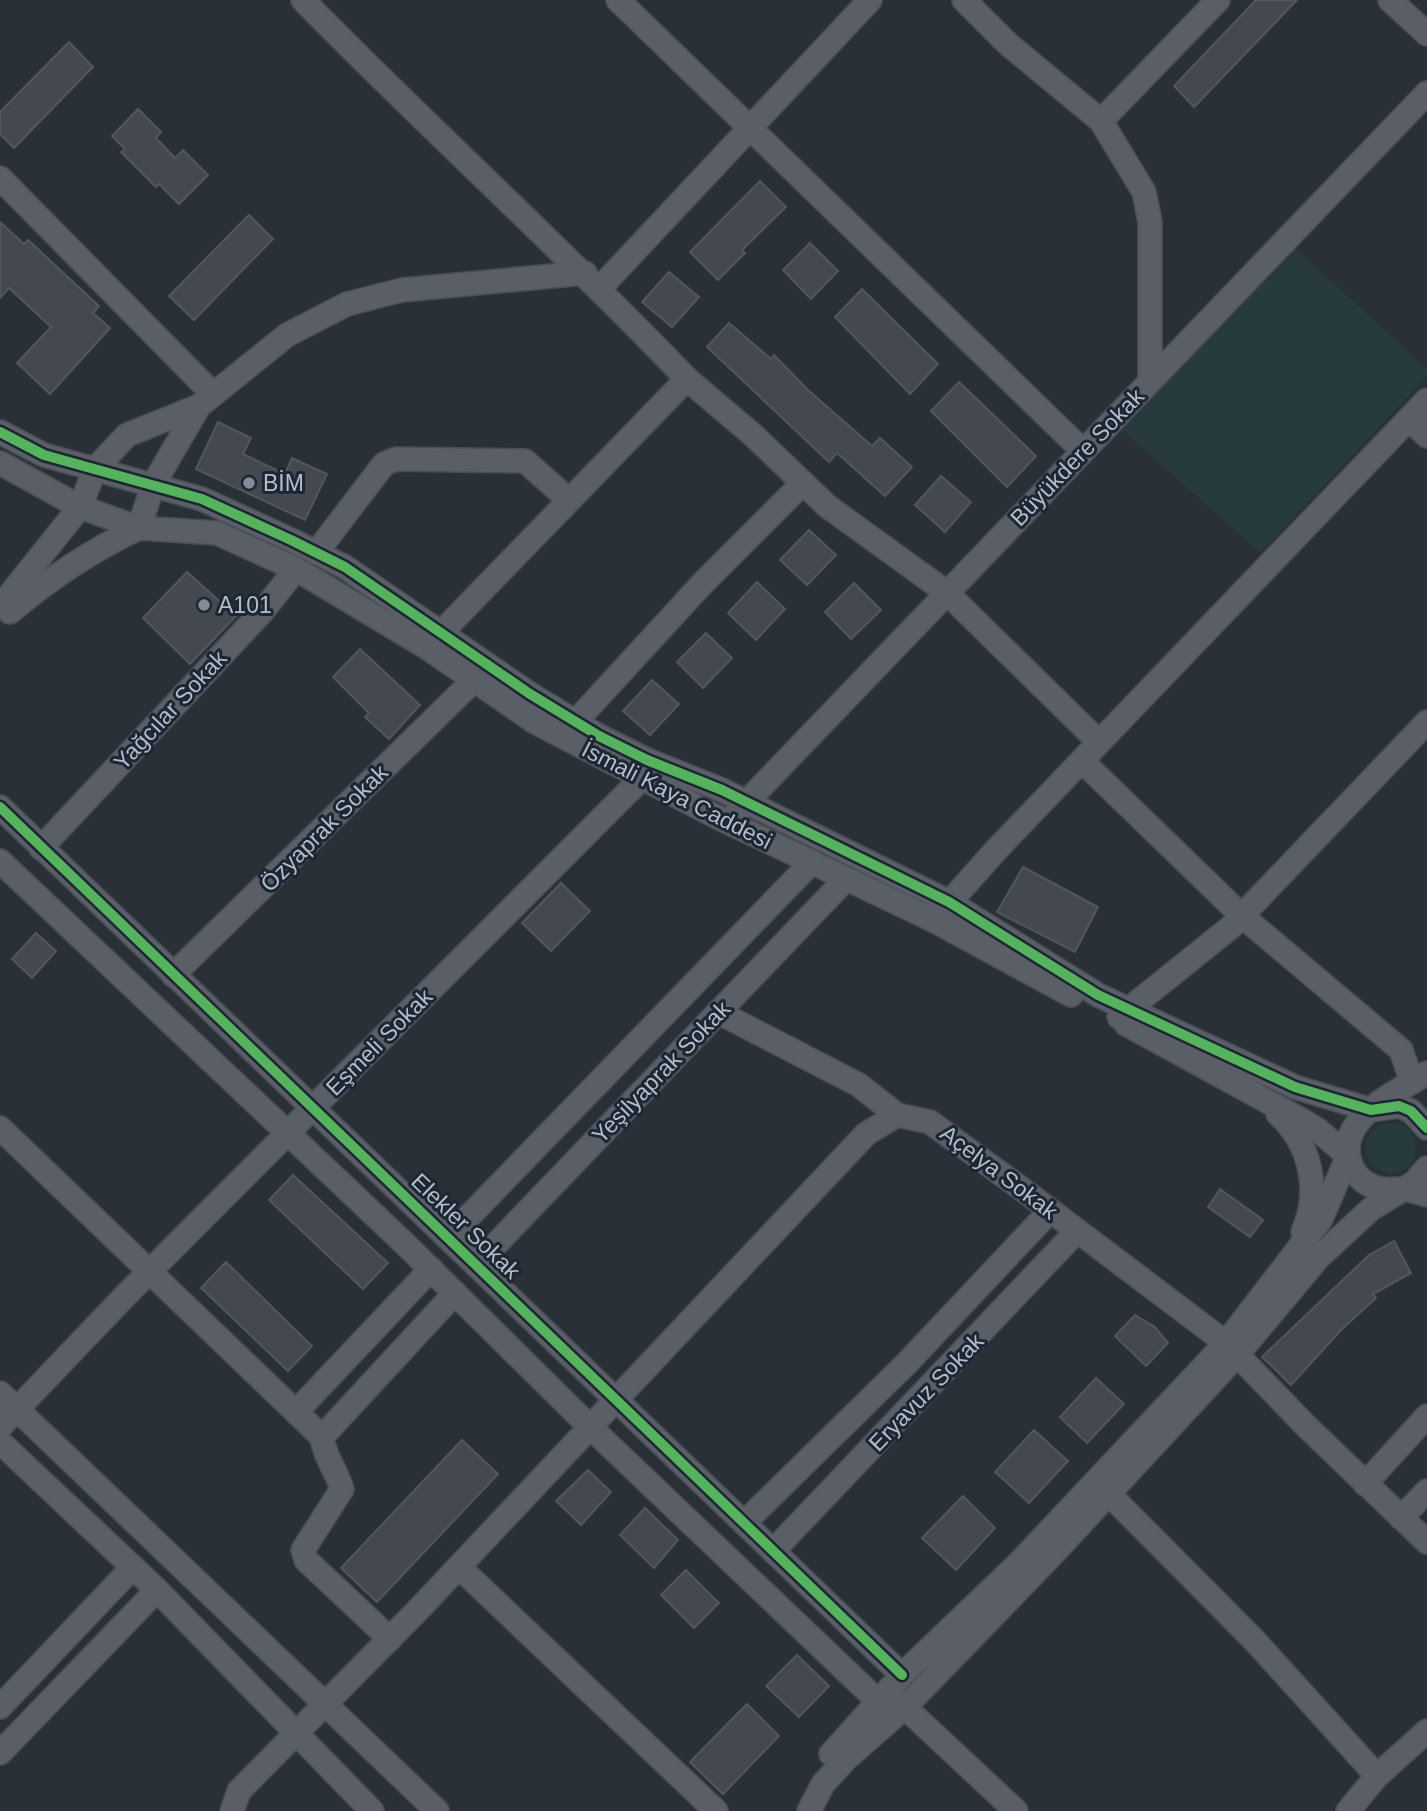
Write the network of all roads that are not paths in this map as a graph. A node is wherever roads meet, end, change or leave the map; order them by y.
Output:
1 (303, 0) edge
2 (618, 0) edge
3 (870, 0) edge
4 (964, 0) edge
5 (1218, 0) edge
6 (1390, 0) edge
7 (1427, 34) edge
8 (1427, 93) edge
9 (1101, 121) junction
10 (749, 127) junction
11 (0, 178) edge
12 (592, 281) junction
13 (687, 379) junction
14 (1150, 380) junction
15 (206, 400) junction
16 (1427, 400) edge
17 (1409, 419) junction
18 (0, 432) edge
19 (1427, 436) edge
20 (1083, 451) junction
21 (0, 463) edge
22 (95, 469) junction
23 (803, 483) junction
24 (153, 485) junction
25 (569, 500) junction
26 (80, 507) junction
27 (139, 528) junction
28 (316, 552) junction
29 (296, 569) junction
30 (946, 592) junction
31 (0, 607) edge
32 (0, 620) edge
33 (434, 640) junction
34 (474, 680) junction
35 (1427, 722) edge
36 (569, 729) junction
37 (1099, 742) junction
38 (1082, 761) junction
39 (642, 778) junction
40 (746, 802) junction
41 (0, 807) edge
42 (727, 821) junction
43 (41, 848) junction
44 (0, 861) edge
45 (812, 862) junction
46 (846, 878) junction
47 (949, 902) junction
48 (1242, 916) junction
49 (933, 920) junction
50 (173, 975) junction
51 (718, 1012) junction
52 (1122, 1015) junction
53 (1420, 1078) edge
54 (1260, 1097) junction
55 (313, 1108) junction
56 (1371, 1110) junction
57 (897, 1115) junction
58 (0, 1128) edge
59 (1427, 1128) edge
60 (287, 1134) junction
61 (1348, 1156) junction
62 (1427, 1168) edge
63 (1402, 1189) junction
64 (1427, 1195) edge
65 (1050, 1210) junction
66 (1077, 1231) junction
67 (448, 1238) junction
68 (1289, 1264) junction
69 (476, 1265) junction
70 (431, 1269) junction
71 (149, 1272) junction
72 (455, 1293) junction
73 (1232, 1349) junction
74 (0, 1393) edge
75 (616, 1399) junction
76 (17, 1409) junction
77 (296, 1412) junction
78 (1427, 1416) edge
79 (0, 1427) edge
80 (590, 1427) junction
81 (322, 1437) junction
82 (0, 1443) edge
83 (1365, 1484) junction
84 (1427, 1491) edge
85 (1109, 1494) junction
86 (1401, 1518) junction
87 (744, 1523) junction
88 (1427, 1542) edge
89 (774, 1551) junction
90 (133, 1567) junction
91 (459, 1567) junction
92 (157, 1590) junction
93 (390, 1639) junction
94 (894, 1694) junction
95 (325, 1704) junction
96 (0, 1707) edge
97 (1427, 1731) edge
98 (296, 1733) junction
99 (0, 1753) edge
100 (1377, 1776) junction
101 (235, 1801) edge
102 (218, 1811) edge
103 (372, 1811) edge
104 (437, 1811) edge
105 (716, 1811) edge
106 (792, 1811) edge
107 (809, 1811) edge
108 (1016, 1811) edge
109 (1348, 1811) edge

1 - 12 street
2 - 10 street
3 - 10 street
4 - 9 street
5 - 9 street
6 - 7 street
8 - 14 street, Büyükdere Sokak
9 - 14 street
10 - 12 street
10 - 20 street
11 - 15 street
12 - 13 street
12 - 15 street
13 - 23 street
13 - 25 street
14 - 20 street, Büyükdere Sokak
15 - 22 street
15 - 24 street
16 - 17 street
17 - 19 street
17 - 37 street
18 - 22 street
20 - 30 street, Büyükdere Sokak
21 - 26 street, İsmali Kaya Caddesi
22 - 24 street
22 - 26 street
23 - 30 street
23 - 36 street
24 - 27 street
24 - 28 street
25 - 28 street
25 - 33 street
26 - 27 street, İsmali Kaya Caddesi
26 - 31 street
27 - 29 street, İsmali Kaya Caddesi
27 - 32 street
28 - 33 street
29 - 33 street, İsmali Kaya Caddesi
29 - 43 street, Yağcılar Sokak
30 - 37 street
30 - 40 street, Büyükdere Sokak
33 - 34 street, İsmali Kaya Caddesi
33 - 36 street
34 - 36 street, İsmali Kaya Caddesi
34 - 50 street, Özyaprak Sokak
35 - 48 street
36 - 39 street, İsmali Kaya Caddesi
36 - 40 street
37 - 38 street
38 - 47 street
38 - 48 street
39 - 42 street, İsmali Kaya Caddesi
39 - 55 street, Eşmeli Sokak
40 - 42 street, Büyükdere Sokak
40 - 47 street
41 - 43 street, Elekler Sokak
42 - 45 street, İsmali Kaya Caddesi
43 - 50 street, Elekler Sokak
44 - 60 street
45 - 46 street, İsmali Kaya Caddesi
45 - 67 street, Yeşilyaprak Sokak
46 - 49 street, İsmali Kaya Caddesi
46 - 51 street, Yeşilyaprak Sokak
47 - 49 street
47 - 52 street
48 - 52 street
48 - 53 street
49 - 52 street, İsmali Kaya Caddesi
50 - 55 street, Elekler Sokak
51 - 57 street, Açelya Sokak
51 - 69 street, Yeşilyaprak Sokak
52 - 54 street, İsmali Kaya Caddesi
52 - 56 street
53 - 56 street
54 - 61 street, İsmali Kaya Caddesi
54 - 68 street
55 - 60 street, Eşmeli Sokak
55 - 67 street, Elekler Sokak
56 - 59 street
56 - 61 street
57 - 65 street, Açelya Sokak
57 - 75 street
58 - 71 street
60 - 70 street
60 - 71 street, Eşmeli Sokak
61 - 63 street, İsmali Kaya Caddesi
61 - 68 street
62 - 63 street
63 - 64 street
63 - 73 street
65 - 66 street, Açelya Sokak
65 - 87 street, Eryavuz Sokak
66 - 73 street, Açelya Sokak
66 - 89 street, Eryavuz Sokak
67 - 69 street, Elekler Sokak
68 - 73 street
69 - 75 street, Elekler Sokak
70 - 72 street
70 - 77 street
71 - 76 street, Eşmeli Sokak
71 - 77 street
72 - 80 street
72 - 81 street
73 - 83 street, Açelya Sokak
73 - 85 street
73 - 94 street
74 - 76 street
75 - 80 street
75 - 87 street, Elekler Sokak
76 - 79 street, Eşmeli Sokak
76 - 95 street
77 - 81 street
78 - 83 street
80 - 91 street
80 - 94 street
81 - 93 street
82 - 90 street
83 - 86 street, Açelya Sokak
84 - 86 street
85 - 94 street
85 - 100 street
86 - 88 street, Açelya Sokak
87 - 89 street, Elekler Sokak
89 - 94 street, Elekler Sokak
90 - 92 street
90 - 96 street
91 - 93 street
91 - 105 street
92 - 98 street
92 - 99 street
93 - 95 street
94 - 106 street
94 - 107 street
94 - 108 street
95 - 98 street
95 - 104 street
97 - 100 street
98 - 101 street
98 - 103 street
100 - 109 street
101 - 102 street

